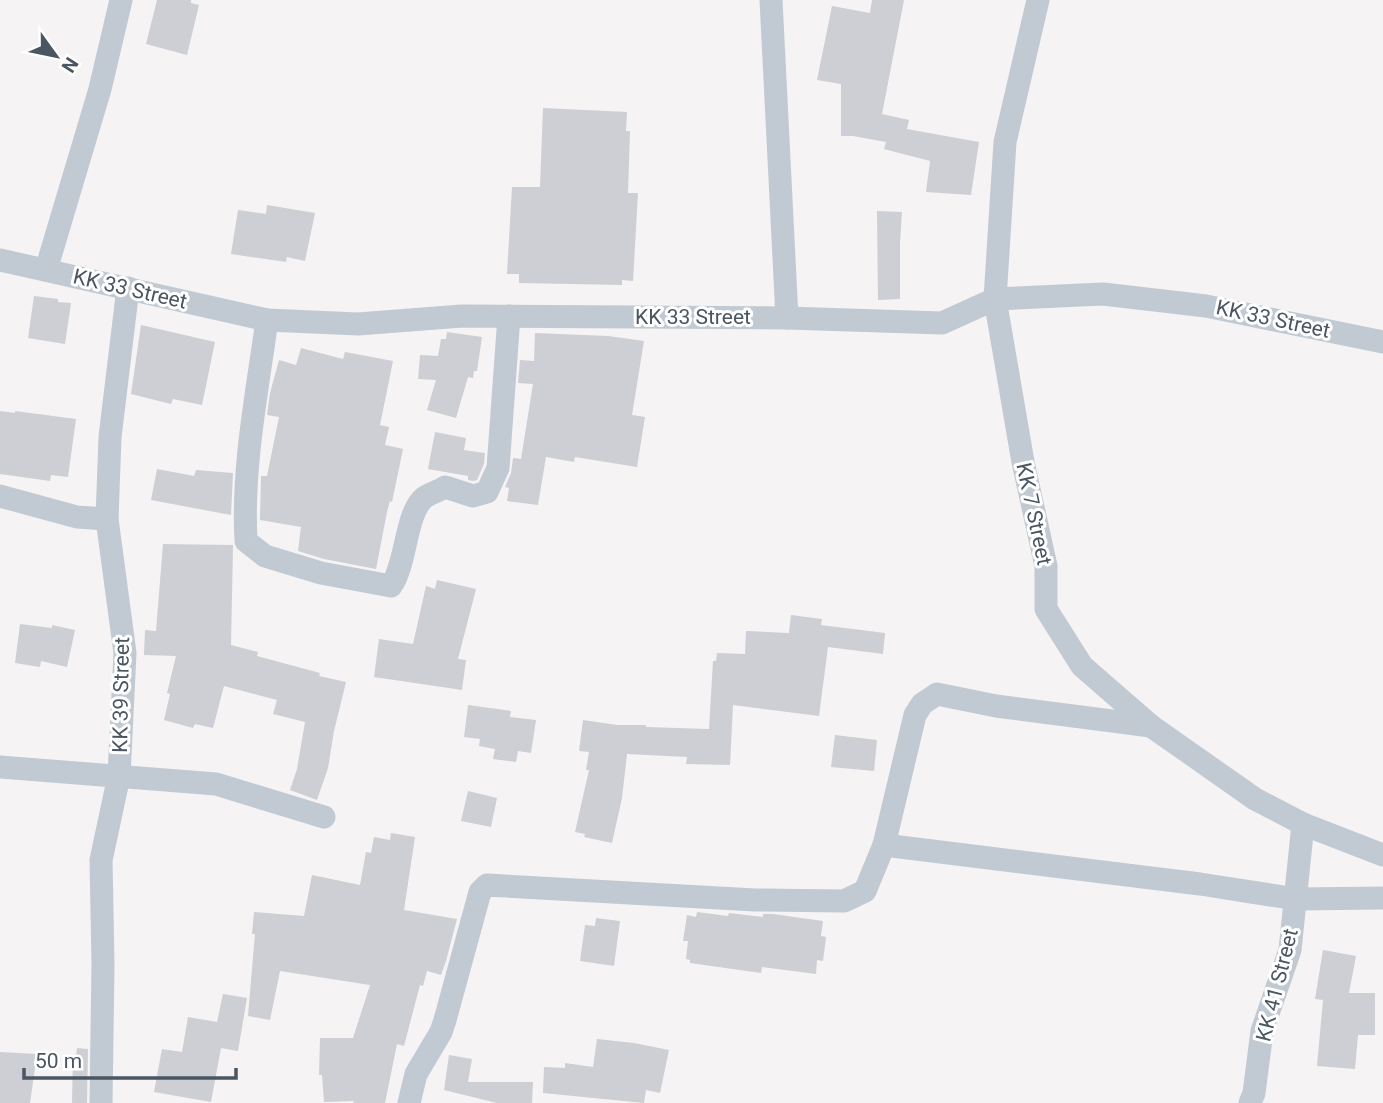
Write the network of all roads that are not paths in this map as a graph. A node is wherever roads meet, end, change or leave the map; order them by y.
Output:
1 (121, 0) edge
2 (771, 0) edge
3 (1038, 0) edge
4 (0, 260) edge
5 (46, 270) junction
6 (128, 288) junction
7 (995, 299) junction
8 (509, 316) junction
9 (787, 318) junction
10 (267, 320) junction
11 (1383, 342) edge
12 (0, 496) edge
13 (107, 519) junction
14 (1151, 726) junction
15 (0, 767) edge
16 (119, 776) junction
17 (324, 817) dead end
18 (1303, 824) junction
19 (884, 845) junction
20 (1383, 855) edge
21 (1383, 898) edge
22 (1296, 899) junction
23 (101, 1103) edge
24 (409, 1103) edge
25 (1250, 1103) edge

1 - 5 street
2 - 9 street
3 - 7 street, KK 7 Street
4 - 5 street, KK 33 Street
5 - 6 street, KK 33 Street
6 - 10 street, KK 33 Street
6 - 13 street, KK 39 Street
7 - 9 street, KK 33 Street
7 - 11 street, KK 33 Street
7 - 14 street, KK 7 Street
8 - 9 street, KK 33 Street
8 - 10 street, KK 33 Street
8 - 10 street
12 - 13 street
13 - 16 street, KK 39 Street
14 - 18 street, KK 7 Street
14 - 19 street
15 - 16 street
16 - 17 street
16 - 23 street, KK 39 Street
18 - 20 street, KK 7 Street
18 - 22 street, KK 41 Street
19 - 22 street
19 - 24 street
21 - 22 street
22 - 25 street, KK 41 Street

